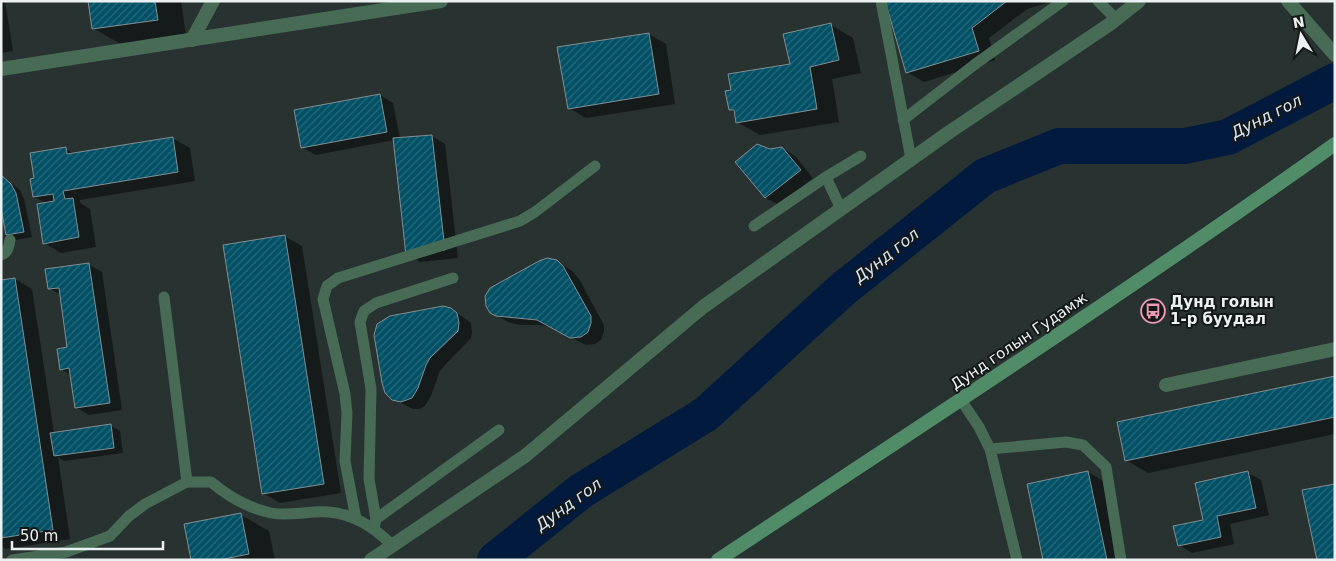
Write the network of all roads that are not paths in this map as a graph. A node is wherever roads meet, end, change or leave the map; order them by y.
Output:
1 (212, 1) edge
2 (441, 1) edge
3 (881, 1) edge
4 (1064, 1) edge
5 (1098, 1) edge
6 (1139, 1) edge
7 (1288, 1) edge
8 (364, 7) edge
9 (1116, 19) junction
10 (192, 40) junction
11 (1335, 56) edge
12 (1, 69) edge
13 (903, 120) junction
14 (1335, 144) edge
15 (861, 156) dead end
16 (910, 159) junction
17 (596, 166) dead end
18 (826, 177) junction
19 (841, 209) junction
20 (754, 226) dead end
21 (10, 240) dead end
22 (1, 255) edge
23 (453, 278) dead end
24 (164, 297) dead end
25 (1335, 350) edge
26 (1166, 385) dead end
27 (960, 400) junction
28 (499, 430) dead end
29 (990, 448) junction
30 (187, 482) junction
31 (356, 519) junction
32 (375, 524) junction
33 (392, 545) junction
34 (12, 560) edge
35 (370, 560) edge
36 (718, 560) edge
37 (1018, 560) edge
38 (1121, 560) edge

1 - 10 street
2 - 8 street
3 - 13 lane
4 - 13 lane
5 - 9 lane
6 - 9 street
7 - 11 street
8 - 10 street
9 - 16 street
10 - 12 street
13 - 16 lane
14 - 27 main road, Дунд голын Гудамж
15 - 18 lane
16 - 19 street
17 - 31 lane
18 - 19 lane
18 - 20 lane
19 - 33 street
21 - 22 lane
23 - 32 lane
24 - 30 lane
25 - 26 street
27 - 29 lane
27 - 36 main road, Дунд голын Гудамж
28 - 32 lane
29 - 37 lane
29 - 38 lane
30 - 31 lane
30 - 34 lane
31 - 32 lane
32 - 33 lane
33 - 35 street

